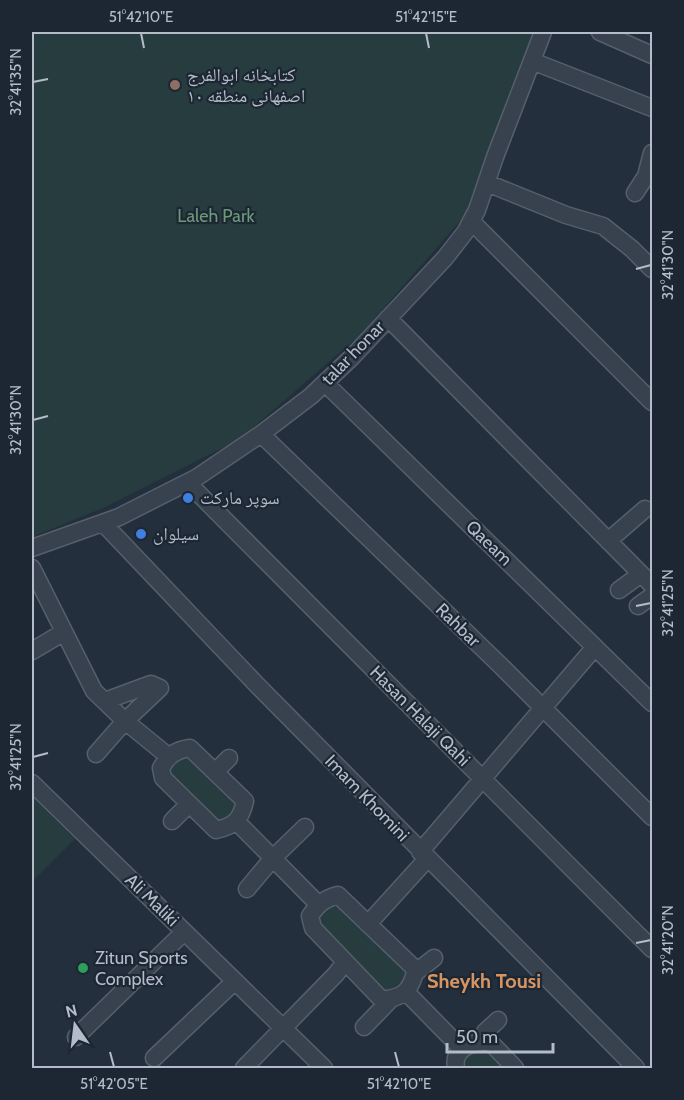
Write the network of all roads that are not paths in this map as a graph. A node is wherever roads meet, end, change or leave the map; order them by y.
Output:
1 (543, 32) edge
2 (600, 32) edge
3 (652, 54) edge
4 (532, 61) junction
5 (652, 108) edge
6 (652, 153) edge
7 (486, 183) junction
8 (635, 193) dead end
9 (471, 221) junction
10 (652, 269) edge
11 (388, 318) junction
12 (325, 383) junction
13 (652, 402) edge
14 (261, 434) junction
15 (188, 483) junction
16 (645, 510) dead end
17 (103, 523) junction
18 (608, 541) junction
19 (32, 548) edge
20 (32, 568) edge
21 (647, 580) edge
22 (618, 590) dead end
23 (652, 596) edge
24 (638, 606) dead end
25 (64, 632) junction
26 (595, 647) junction
27 (32, 651) edge
28 (105, 701) junction
29 (652, 703) edge
30 (542, 707) junction
31 (125, 721) junction
32 (96, 754) dead end
33 (168, 756) junction
34 (229, 758) dead end
35 (215, 772) junction
36 (483, 779) junction
37 (32, 783) edge
38 (189, 804) junction
39 (652, 818) edge
40 (172, 821) dead end
41 (236, 821) junction
42 (305, 826) dead end
43 (424, 855) junction
44 (273, 858) junction
45 (247, 889) dead end
46 (318, 904) junction
47 (368, 924) junction
48 (184, 932) junction
49 (652, 948) edge
50 (434, 958) dead end
51 (345, 962) junction
52 (416, 973) junction
53 (235, 981) junction
54 (399, 995) junction
55 (498, 1020) dead end
56 (364, 1026) dead end
57 (282, 1028) junction
58 (76, 1038) dead end
59 (482, 1042) junction
60 (154, 1058) dead end
61 (456, 1062) edge
62 (244, 1068) edge
63 (324, 1068) edge
64 (515, 1068) edge
65 (636, 1068) edge

1 - 4 street, talar honar
2 - 3 street
4 - 5 street
4 - 7 street, talar honar
6 - 8 street
7 - 9 street, talar honar
7 - 10 street
9 - 11 street, talar honar
9 - 13 street
11 - 12 street, talar honar
11 - 18 street
12 - 14 street, talar honar
12 - 26 street, Qaeam
14 - 15 street, talar honar
14 - 30 street, Rahbar
15 - 17 street, talar honar
15 - 36 street, Hasan Halaji Qahi
16 - 18 street
17 - 19 street, talar honar
17 - 43 street, Imam Khomini
18 - 21 street
20 - 25 street
21 - 22 street
23 - 24 street
25 - 27 street
25 - 28 street
26 - 29 street, Qaeam
26 - 30 street
28 - 31 street
28 - 31 street
30 - 36 street
30 - 39 street, Rahbar
31 - 32 street
31 - 33 street
33 - 35 street
33 - 38 street
34 - 35 street
35 - 41 street
36 - 43 street
36 - 49 street, Hasan Halaji Qahi
37 - 48 street, Ali Maliki
38 - 40 street
38 - 41 street
41 - 44 street
42 - 44 street
43 - 47 street
43 - 65 street, Imam Khomini
44 - 45 street
44 - 46 street
46 - 47 street
46 - 51 street
47 - 52 street
48 - 53 street, Ali Maliki
48 - 58 street
50 - 52 street
51 - 54 street
51 - 57 street
52 - 54 street
53 - 57 street, Ali Maliki
53 - 60 street
54 - 56 street
54 - 61 street
55 - 59 street
57 - 62 street
57 - 63 street, Ali Maliki
59 - 61 street
59 - 64 street

